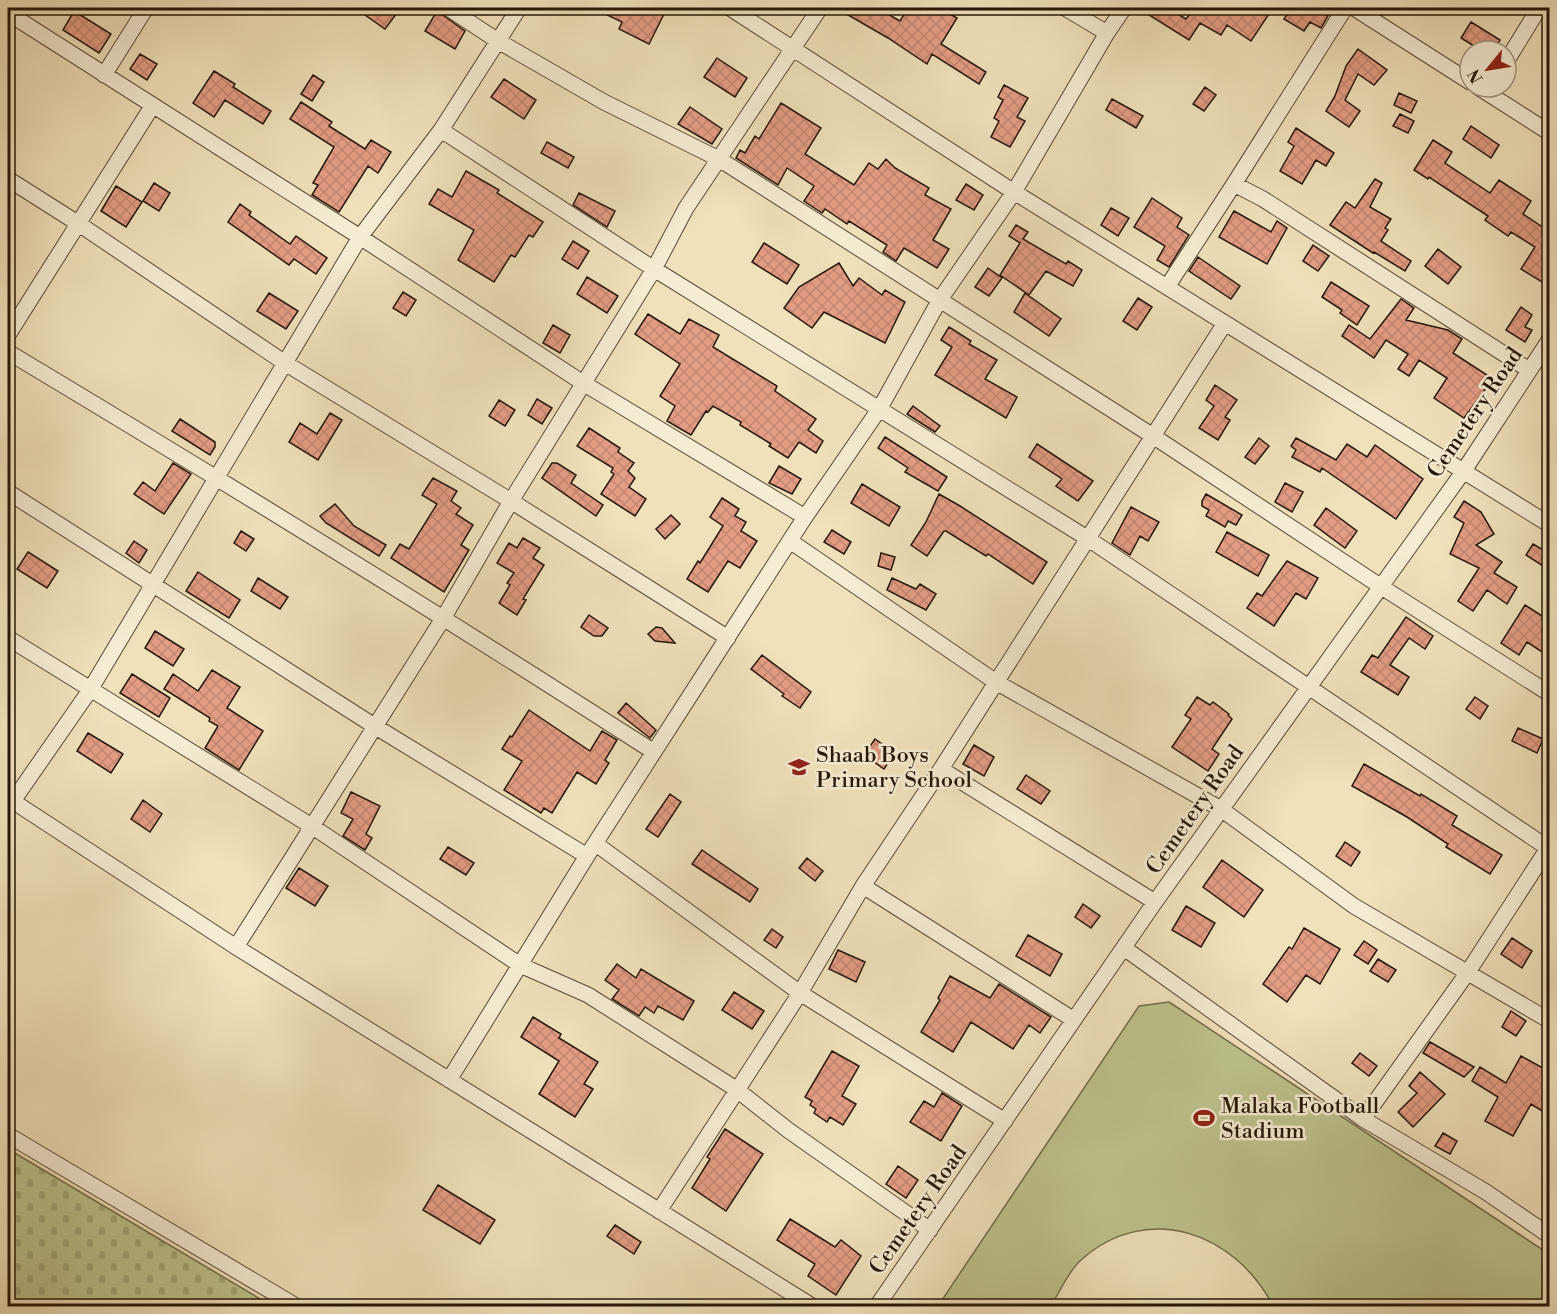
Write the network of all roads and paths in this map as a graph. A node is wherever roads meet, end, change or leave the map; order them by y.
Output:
1 (146, 8) edge
2 (448, 8) edge
3 (519, 8) edge
4 (730, 8) edge
5 (820, 8) edge
6 (1065, 8) edge
7 (1124, 8) edge
8 (1345, 8) edge
9 (1354, 8) edge
10 (1539, 8) edge
11 (8, 13) edge
12 (1107, 33) junction
13 (498, 41) junction
14 (1518, 42) edge
15 (794, 49) junction
16 (1458, 74) edge
17 (104, 75) junction
18 (1501, 99) edge
19 (153, 105) junction
20 (441, 130) junction
21 (1550, 133) edge
22 (719, 159) junction
23 (8, 179) edge
24 (1234, 184) junction
25 (1014, 192) junction
26 (79, 224) junction
27 (360, 237) junction
28 (654, 269) junction
29 (1167, 287) junction
30 (939, 301) junction
31 (1225, 323) junction
32 (8, 334) edge
33 (1547, 349) edge
34 (8, 352) edge
35 (285, 363) junction
36 (1529, 370) junction
37 (583, 383) junction
38 (880, 408) junction
39 (1153, 436) junction
40 (1463, 472) junction
41 (217, 477) junction
42 (8, 492) edge
43 (511, 501) junction
44 (805, 518) junction
45 (1550, 525) edge
46 (1087, 538) junction
47 (790, 541) junction
48 (153, 585) junction
49 (1380, 586) junction
50 (444, 617) junction
51 (8, 638) edge
52 (728, 638) junction
53 (996, 682) junction
54 (1309, 686) junction
55 (90, 690) junction
56 (1550, 694) edge
57 (376, 727) junction
58 (654, 752) junction
59 (941, 769) junction
60 (10, 800) edge
61 (1221, 809) junction
62 (313, 827) junction
63 (1549, 847) edge
64 (592, 850) junction
65 (863, 885) junction
66 (1155, 902) junction
67 (236, 947) junction
68 (1124, 948) junction
69 (520, 965) junction
70 (1468, 972) junction
71 (800, 993) junction
72 (1074, 1020) junction
73 (1550, 1021) edge
74 (449, 1080) junction
75 (736, 1089) junction
76 (1363, 1119) junction
77 (1005, 1121) junction
78 (8, 1135) edge
79 (659, 1211) junction
80 (930, 1230) junction
81 (1550, 1236) edge
82 (296, 1306) edge
83 (812, 1306) edge
84 (878, 1306) edge

1 - 17 street
2 - 13 street
3 - 13 street
4 - 15 street
5 - 15 street
6 - 12 street
7 - 12 street
8 - 24 street
9 - 16 street
10 - 14 street
11 - 17 street
12 - 25 street
13 - 20 street
13 - 22 street
15 - 22 street
15 - 25 street
17 - 19 street
18 - 21 street
19 - 26 street
19 - 27 street
20 - 27 street
20 - 28 street
22 - 28 street
22 - 30 street
23 - 26 street
24 - 29 street
24 - 36 street
25 - 29 street
25 - 30 street
26 - 32 street
26 - 35 street
27 - 35 street
27 - 37 street
28 - 37 street
28 - 38 street
29 - 31 street
30 - 38 street
30 - 39 street
31 - 39 street
31 - 40 street
33 - 36 street, Cemetery Road
34 - 41 street
35 - 41 street
35 - 43 street
36 - 40 street, Cemetery Road
37 - 43 street
37 - 44 street
38 - 44 street
38 - 46 street
39 - 46 street
39 - 49 street
40 - 45 street
40 - 49 street, Cemetery Road
41 - 48 street
41 - 50 street
42 - 48 street
43 - 50 street
43 - 52 street
44 - 47 street
46 - 53 street
46 - 54 street
47 - 52 street
47 - 53 street
48 - 55 street
48 - 57 street
49 - 54 street, Cemetery Road
49 - 56 street
50 - 57 street
50 - 58 street
51 - 55 street
52 - 58 street
53 - 59 street
53 - 61 street
54 - 61 street, Cemetery Road
54 - 63 street
55 - 60 street
55 - 62 street
57 - 62 street
57 - 64 street
58 - 64 street
59 - 65 street
59 - 66 street
60 - 67 street
61 - 66 street, Cemetery Road
61 - 70 street
62 - 67 street
62 - 69 street
63 - 70 street
64 - 69 street
64 - 71 street
65 - 71 street
65 - 72 street
66 - 68 street, Cemetery Road
67 - 74 street
68 - 72 street, Cemetery Road
68 - 76 street
69 - 74 street
69 - 75 street
70 - 73 street
70 - 76 street
71 - 75 street
71 - 77 street
72 - 77 street, Cemetery Road
74 - 79 street
75 - 79 street
75 - 80 street
76 - 81 street
77 - 80 street, Cemetery Road
78 - 82 street
79 - 83 street
80 - 84 street, Cemetery Road

